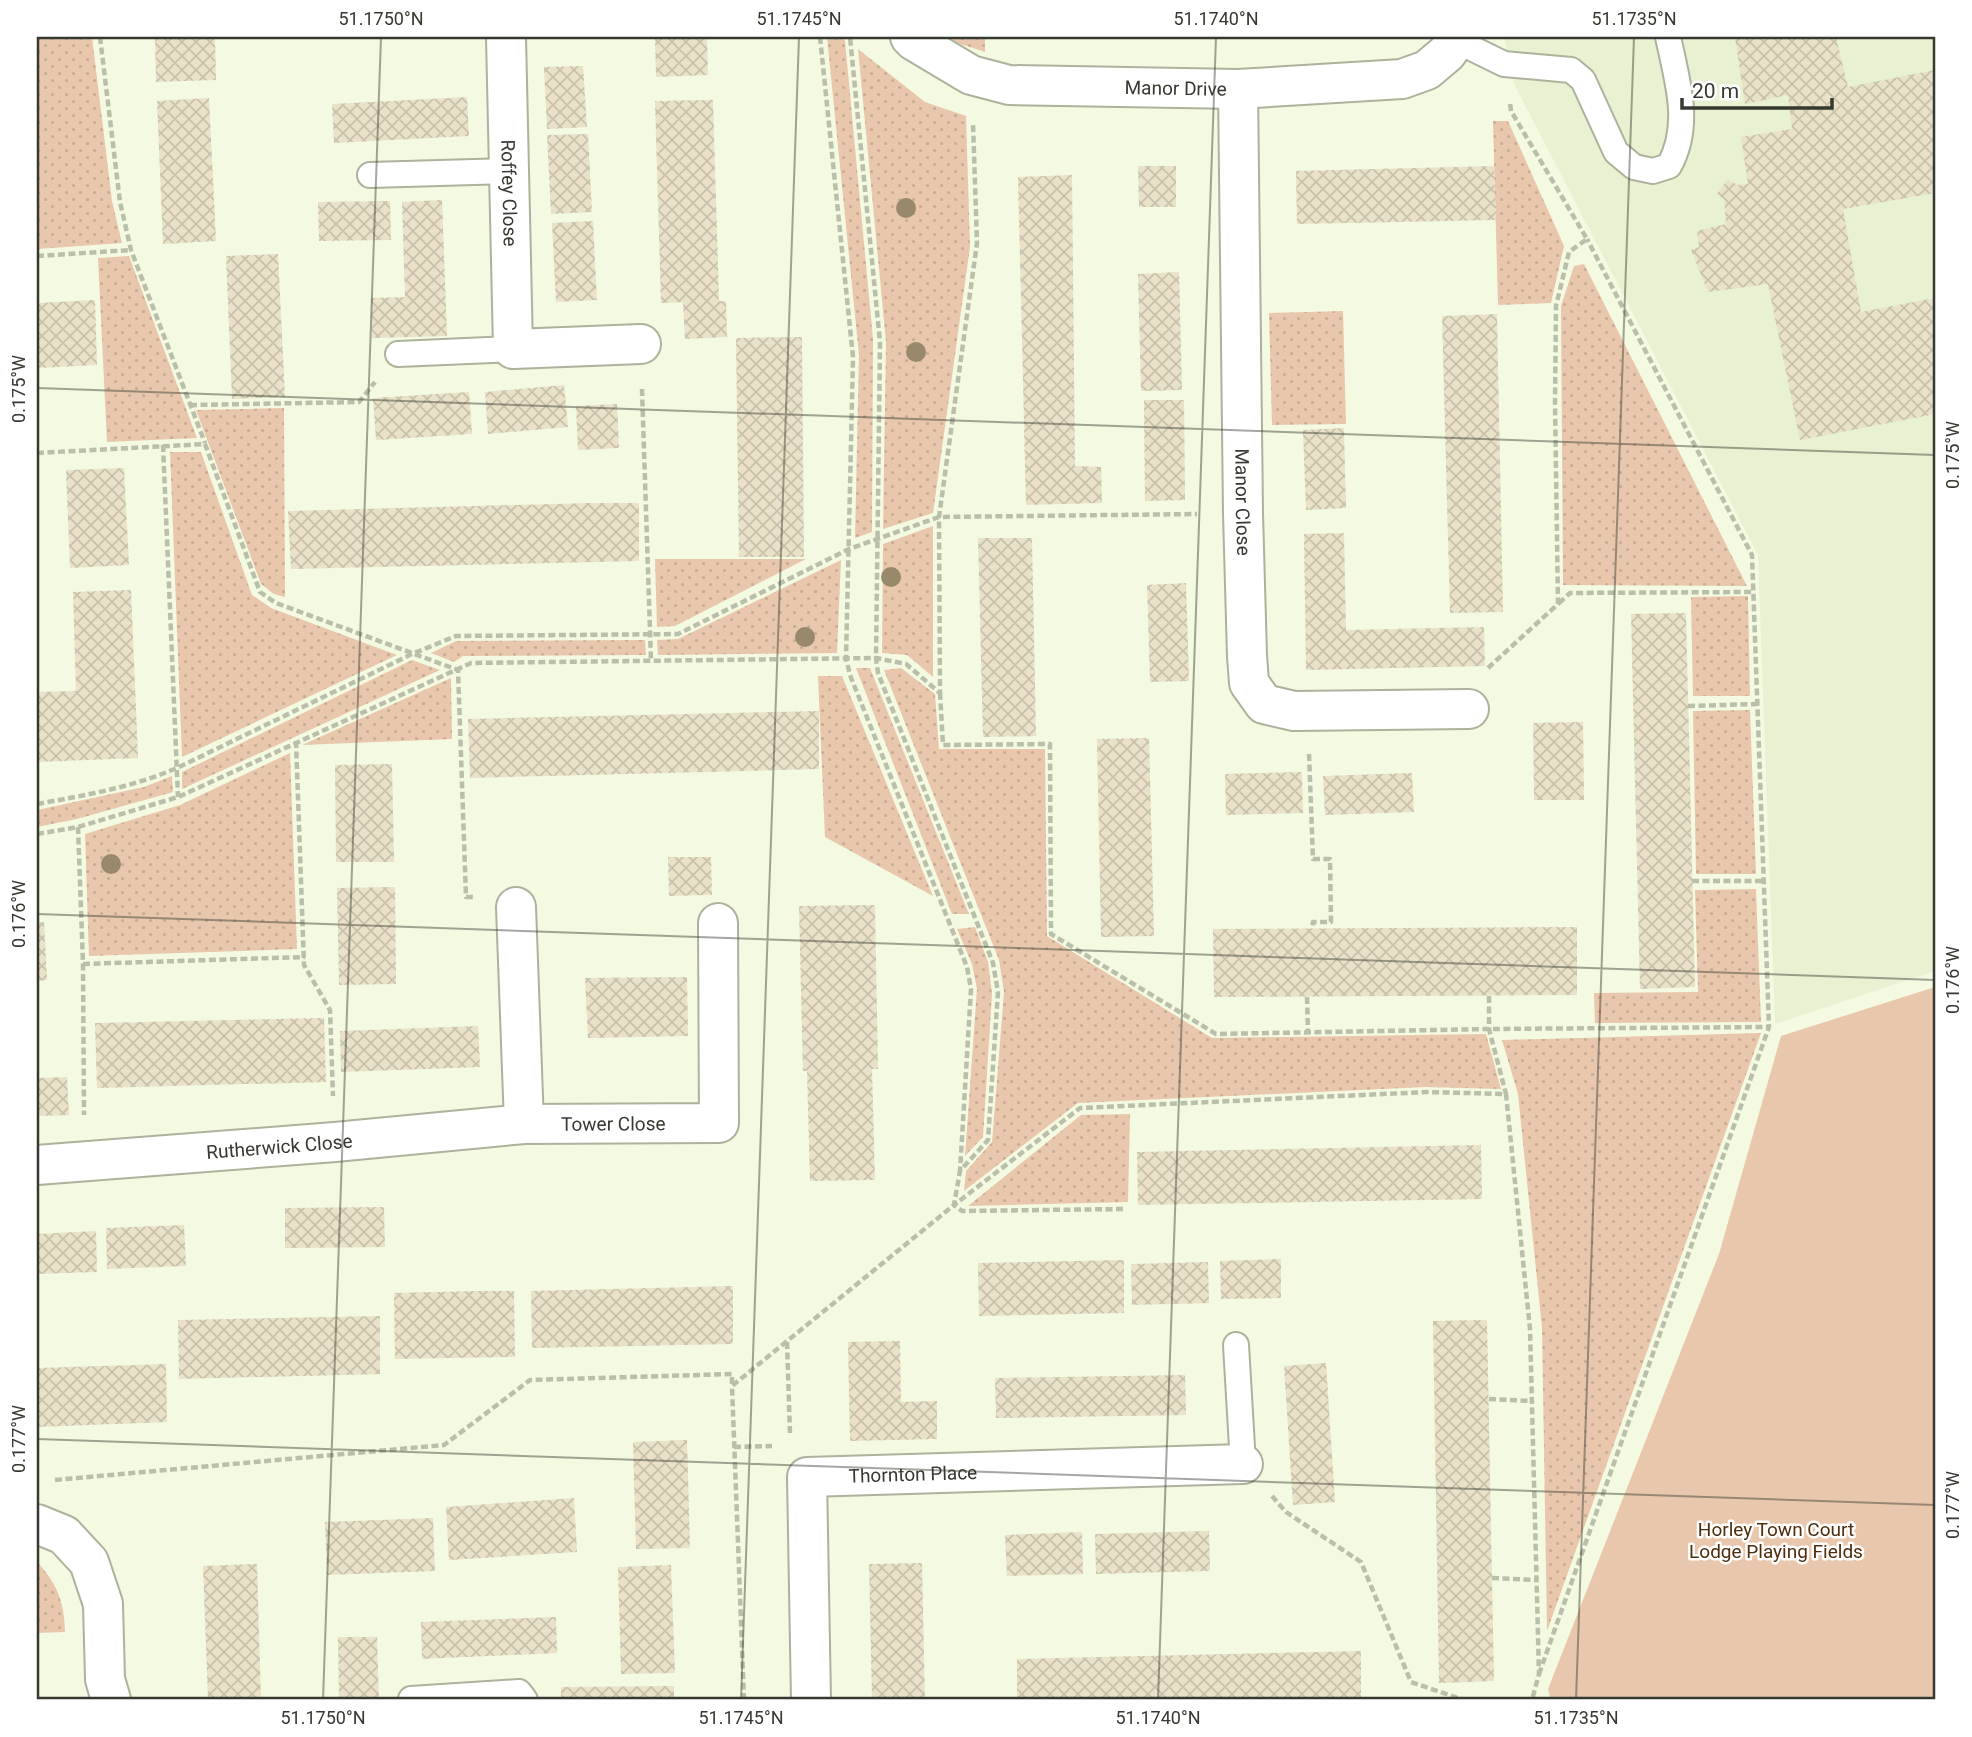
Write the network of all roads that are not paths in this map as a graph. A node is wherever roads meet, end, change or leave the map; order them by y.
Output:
1 (506, 37) edge
2 (910, 37) edge
3 (1668, 37) edge
4 (1454, 44) edge
5 (1238, 89) junction
6 (509, 171) junction
7 (370, 175) dead end
8 (641, 344) road end
9 (513, 349) junction
10 (398, 354) road end
11 (1469, 709) road end
12 (516, 907) road end
13 (718, 923) dead end
14 (524, 1124) junction
15 (37, 1165) edge
16 (1236, 1345) dead end
17 (1244, 1464) joint
18 (37, 1524) edge
19 (411, 1699) edge
20 (111, 1700) edge
21 (525, 1700) edge
22 (811, 1700) edge

1 - 6 street, Roffey Close
2 - 5 street, Manor Drive
3 - 4 lane
4 - 5 street, Manor Drive
5 - 11 street, Manor Close
6 - 7 lane
6 - 9 street, Roffey Close
8 - 9 street
9 - 10 lane
12 - 14 street
13 - 14 street, Tower Close
14 - 15 street, Rutherwick Close
16 - 17 lane
17 - 22 street, Thornton Place
18 - 20 street
19 - 21 lane

